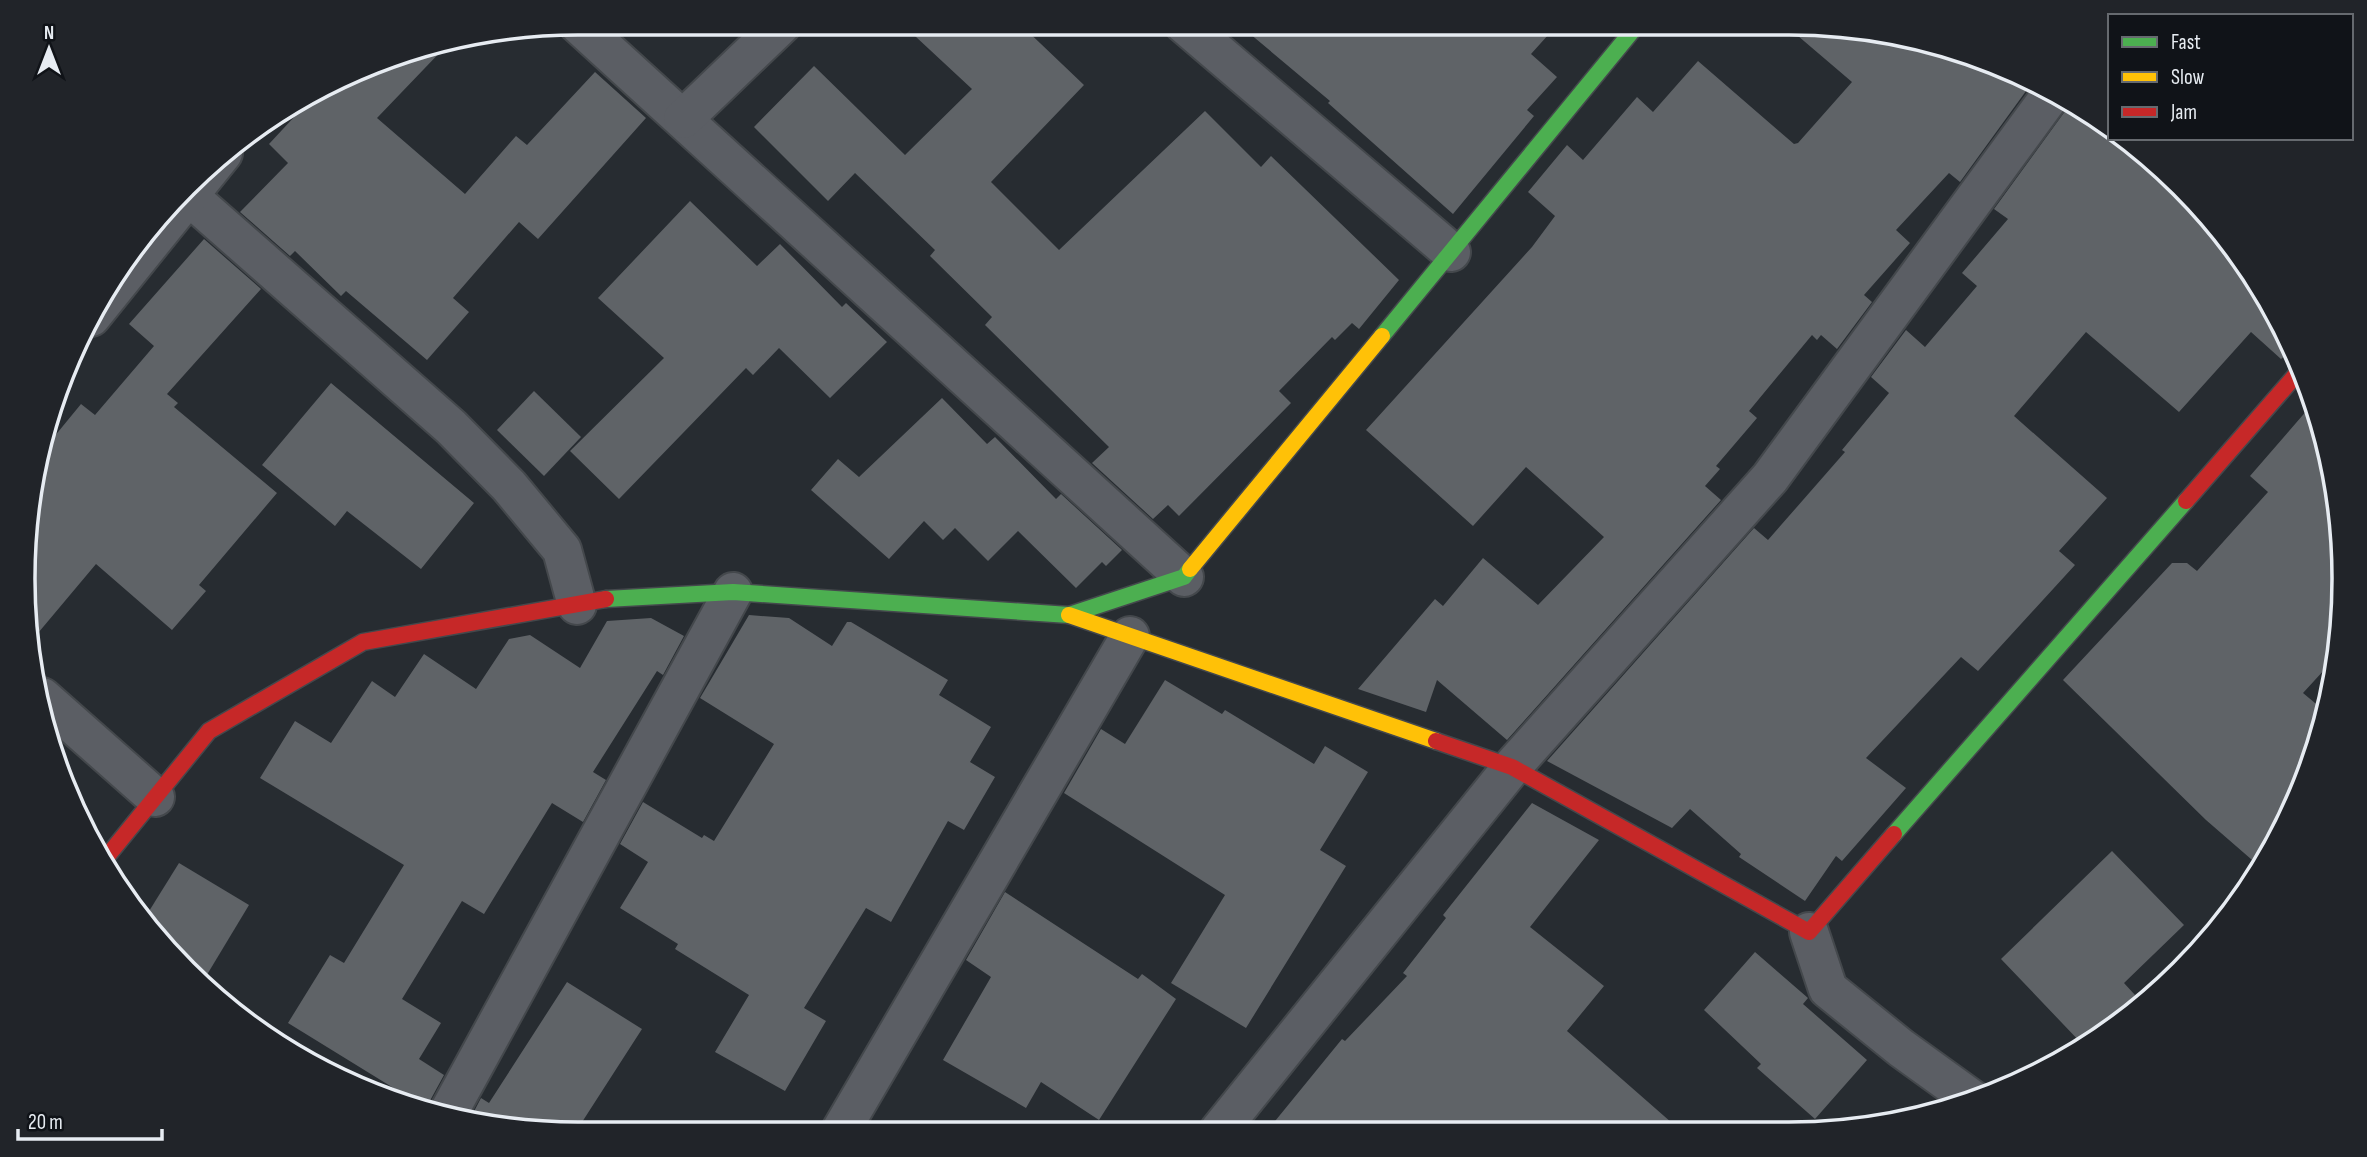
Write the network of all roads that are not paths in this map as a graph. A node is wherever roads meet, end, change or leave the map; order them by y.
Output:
1 (590, 35) edge
2 (770, 35) edge
3 (1198, 35) edge
4 (1629, 35) edge
5 (2047, 101) edge
6 (683, 119) junction
7 (190, 198) edge
8 (1451, 252) junction
9 (2293, 378) edge
10 (1184, 577) junction
11 (733, 592) junction
12 (577, 605) junction
13 (1069, 615) junction
14 (1130, 636) junction
15 (50, 705) edge
16 (1513, 767) junction
17 (155, 797) junction
18 (110, 853) edge
19 (1809, 932) junction
20 (1963, 1093) edge
21 (452, 1107) edge
22 (846, 1122) edge
23 (1226, 1122) edge

1 - 6 street
2 - 6 street
3 - 8 street
4 - 8 street
5 - 16 street
6 - 10 street
7 - 12 street
8 - 10 street
9 - 19 street
10 - 13 street
11 - 12 street
11 - 13 street
11 - 21 street
12 - 17 street
13 - 14 street
14 - 16 street
14 - 22 street
15 - 17 street
16 - 19 street
16 - 23 street
17 - 18 street
19 - 20 street

